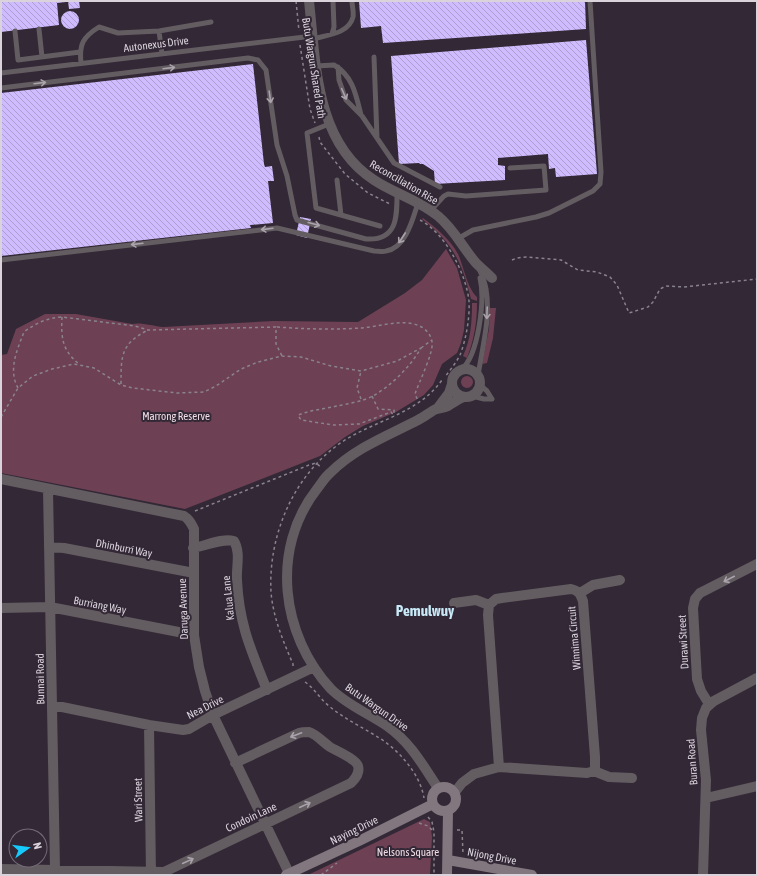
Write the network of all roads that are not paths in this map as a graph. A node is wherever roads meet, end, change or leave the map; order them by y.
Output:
1 (309, 1) edge
2 (333, 1) edge
3 (352, 1) edge
4 (590, 1) edge
5 (211, 22) dead end
6 (39, 29) dead end
7 (15, 31) dead end
8 (159, 31) junction
9 (332, 34) junction
10 (313, 37) junction
11 (80, 52) junction
12 (162, 54) junction
13 (42, 57) junction
14 (374, 57) dead end
15 (81, 63) junction
16 (316, 66) junction
17 (338, 67) junction
18 (1, 73) edge
19 (1, 88) edge
20 (362, 116) junction
21 (329, 124) junction
22 (377, 138) junction
23 (510, 168) dead end
24 (337, 180) dead end
25 (440, 187) dead end
26 (397, 192) junction
27 (418, 203) junction
28 (431, 210) junction
29 (341, 215) junction
30 (380, 226) dead end
31 (459, 238) junction
32 (1, 260) edge
33 (476, 262) junction
34 (492, 278) dead end
35 (461, 370) junction
36 (479, 380) junction
37 (452, 384) junction
38 (468, 396) junction
39 (437, 409) junction
40 (1, 479) edge
41 (48, 489) junction
42 (49, 547) junction
43 (193, 548) junction
44 (757, 564) edge
45 (194, 573) junction
46 (620, 580) dead end
47 (580, 593) junction
48 (454, 603) dead end
49 (489, 605) junction
50 (50, 607) junction
51 (1, 608) edge
52 (194, 635) junction
53 (314, 667) junction
54 (757, 678) edge
55 (267, 690) junction
56 (710, 704) junction
57 (52, 707) junction
58 (213, 716) junction
59 (149, 726) junction
60 (235, 763) junction
61 (499, 767) junction
62 (594, 772) junction
63 (632, 778) dead end
64 (757, 786) edge
65 (438, 788) junction
66 (455, 792) junction
67 (706, 798) junction
68 (429, 806) junction
69 (448, 811) junction
70 (265, 824) junction
71 (448, 860) junction
72 (1, 868) edge
73 (55, 869) junction
74 (151, 873) edge
75 (287, 874) edge
76 (448, 875) edge
77 (532, 875) edge
78 (703, 875) edge

1 - 10 street, Reconciliation Rise
2 - 9 lane
3 - 9 lane, Autonexus Drive
4 - 31 lane
5 - 8 lane
6 - 13 lane
7 - 13 lane
8 - 11 lane
8 - 12 lane
9 - 10 lane, Autonexus Drive
10 - 12 lane, Autonexus Drive
10 - 16 street, Reconciliation Rise
11 - 13 lane
11 - 15 lane
12 - 15 lane, Autonexus Drive
14 - 22 lane
15 - 18 lane, Autonexus Drive
16 - 17 lane
16 - 21 street, Reconciliation Rise
17 - 20 lane
17 -> 20 lane
19 -> 26 lane
20 - 22 lane
21 - 26 street, Reconciliation Rise
21 - 29 lane
22 - 25 lane
23 - 28 lane
24 - 29 lane
26 - 27 street, Reconciliation Rise
27 - 28 street, Reconciliation Rise
27 -> 32 lane
28 - 31 street, Reconciliation Rise
29 - 30 lane
31 - 33 street, Reconciliation Rise
33 - 34 street, Reconciliation Rise
33 - 35 lane
33 -> 36 lane
35 - 36 street
35 - 37 street, Butu Wargun Drive
36 - 38 street, Butu Wargun Drive
36 - 38 lane
37 - 38 street
37 - 39 street, Butu Wargun Drive
38 - 39 street, Butu Wargun Drive
39 - 53 street, Butu Wargun Drive
40 - 41 street
41 - 42 street, Bunnai Road
41 - 43 street, Daruga Avenue
42 - 45 street, Dhinburri Way
42 - 50 street, Bunnai Road
43 - 45 street, Daruga Avenue
43 - 55 street, Kalua Lane
44 -> 56 street, Durawi Street
45 - 52 street, Daruga Avenue
46 - 47 street
47 - 49 street, Winnima Circuit
47 - 62 street, Winnima Circuit
48 - 49 street
49 - 61 street
50 - 51 street, Burriang Way
50 - 52 street, Burriang Way
50 - 57 street, Bunnai Road
52 - 58 street, Daruga Avenue
53 - 55 street, Nea Drive
53 - 65 street, Butu Wargun Drive
54 - 56 street
55 - 58 street, Nea Drive
56 - 67 street, Buran Road
57 - 59 street, Nea Drive
57 - 73 street, Bunnai Road
58 - 59 street, Nea Drive
58 - 60 street, Daruga Avenue
59 - 74 street, Wari Street
60 - 70 street, Daruga Avenue
70 -> 60 street, Condoin Lane
61 - 62 street
61 - 66 street
62 - 63 street
64 - 67 street
65 - 66 street
65 - 68 street
66 - 69 street
67 - 78 street, Buran Road
68 - 69 street
68 - 75 street, Naying Drive
69 - 71 street
74 -> 70 street, Condoin Lane
70 - 75 street, Daruga Avenue
71 - 76 street
71 - 77 street, Nijong Drive
72 - 73 street, Condoin Lane
73 - 74 street, Condoin Lane

